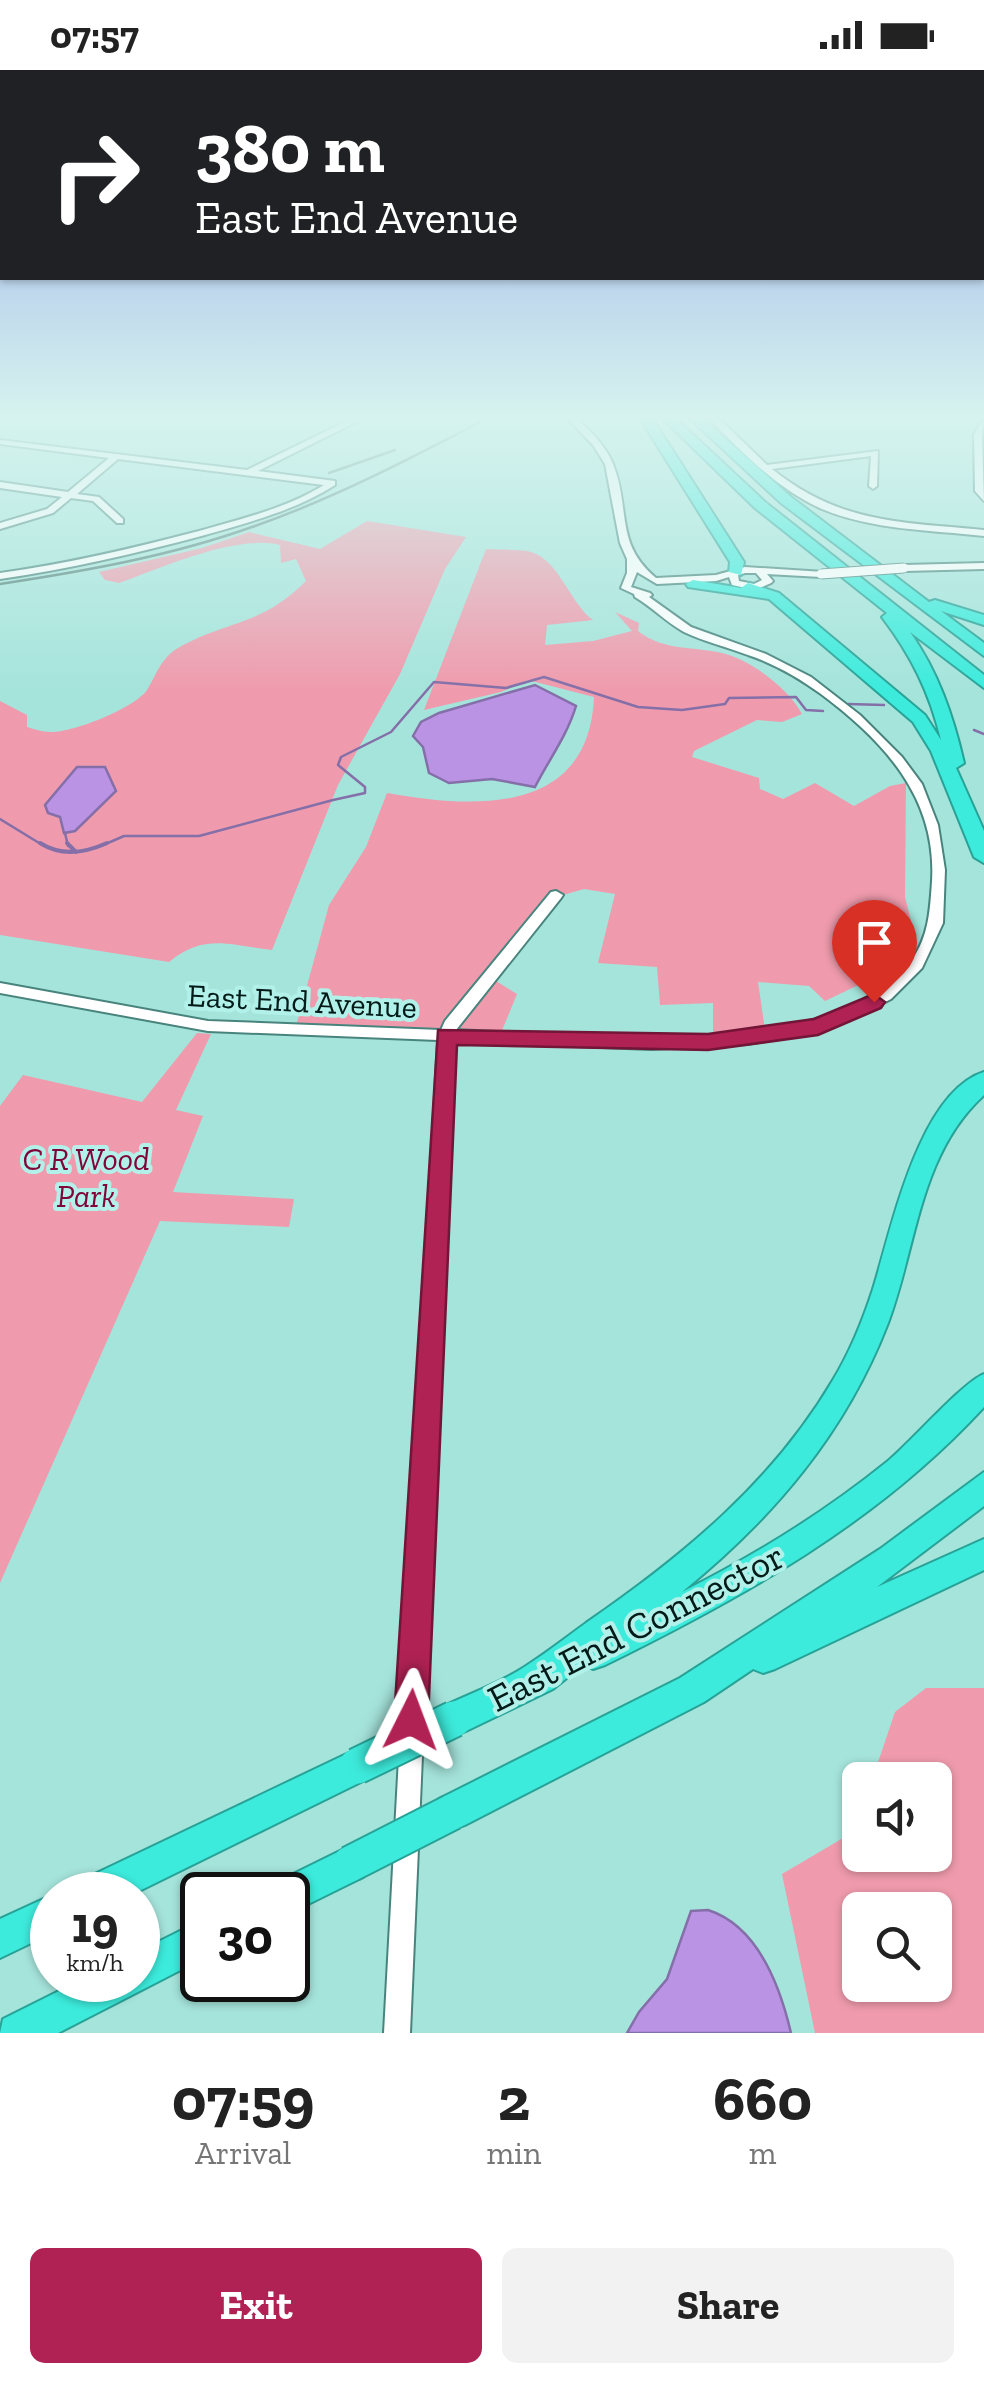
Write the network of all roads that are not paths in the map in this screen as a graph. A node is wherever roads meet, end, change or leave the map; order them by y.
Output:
1 (54, 507) edge
2 (106, 507) edge
3 (280, 507) edge
4 (618, 507) edge
5 (702, 507) edge
6 (763, 507) edge
7 (796, 507) edge
8 (827, 507) edge
9 (120, 520) dead end
10 (0, 526) edge
11 (984, 533) edge
12 (632, 559) junction
13 (984, 566) edge
14 (760, 572) junction
15 (848, 574) junction
16 (798, 575) junction
17 (0, 576) edge
18 (902, 576) junction
19 (739, 580) junction
20 (628, 582) junction
21 (694, 582) junction
22 (766, 583) junction
23 (658, 585) junction
24 (636, 594) junction
25 (784, 606) junction
26 (662, 610) junction
27 (984, 620) edge
28 (984, 651) edge
29 (984, 682) edge
30 (966, 812) junction
31 (984, 857) edge
32 (556, 894) dead end
33 (0, 988) edge
34 (446, 1036) junction
35 (984, 1081) edge
36 (984, 1387) edge
37 (984, 1486) edge
38 (984, 1554) edge
39 (530, 1682) junction
40 (692, 1690) junction
41 (138, 1872) edge
42 (310, 1885) edge
43 (30, 1925) edge
44 (0, 1939) edge
45 (78, 2002) edge
46 (17, 2033) edge
47 (396, 2033) edge

1 - 10 street
2 - 9 street
3 - 17 street
4 - 12 street
5 - 19 highway
6 - 15 highway
7 - 18 highway
8 - 11 street
12 - 20 street
12 - 21 street
12 - 23 street
13 - 18 street
14 - 16 street
14 - 19 street
14 - 22 street
15 - 29 highway
15 - 30 highway
16 - 18 street, bridge
16 - 22 street
18 - 27 highway
18 - 28 highway
19 - 21 street
19 - 22 street
19 - 25 highway
20 - 23 street
20 - 24 street, East End Avenue
20 - 24 street
21 - 23 street
21 - 25 highway
23 - 24 street
23 - 26 street
24 - 26 street, East End Avenue
25 - 30 highway
26 - 34 street, East End Avenue
30 - 31 highway
32 - 34 street
33 - 34 street, East End Avenue
34 - 47 street
35 - 39 highway
36 - 39 highway, East End Connector
37 - 40 highway, East End Connector
38 - 40 highway
39 - 41 highway, East End Connector, bridge
40 - 42 highway, East End Connector, bridge
43 - 44 highway
45 - 46 highway

